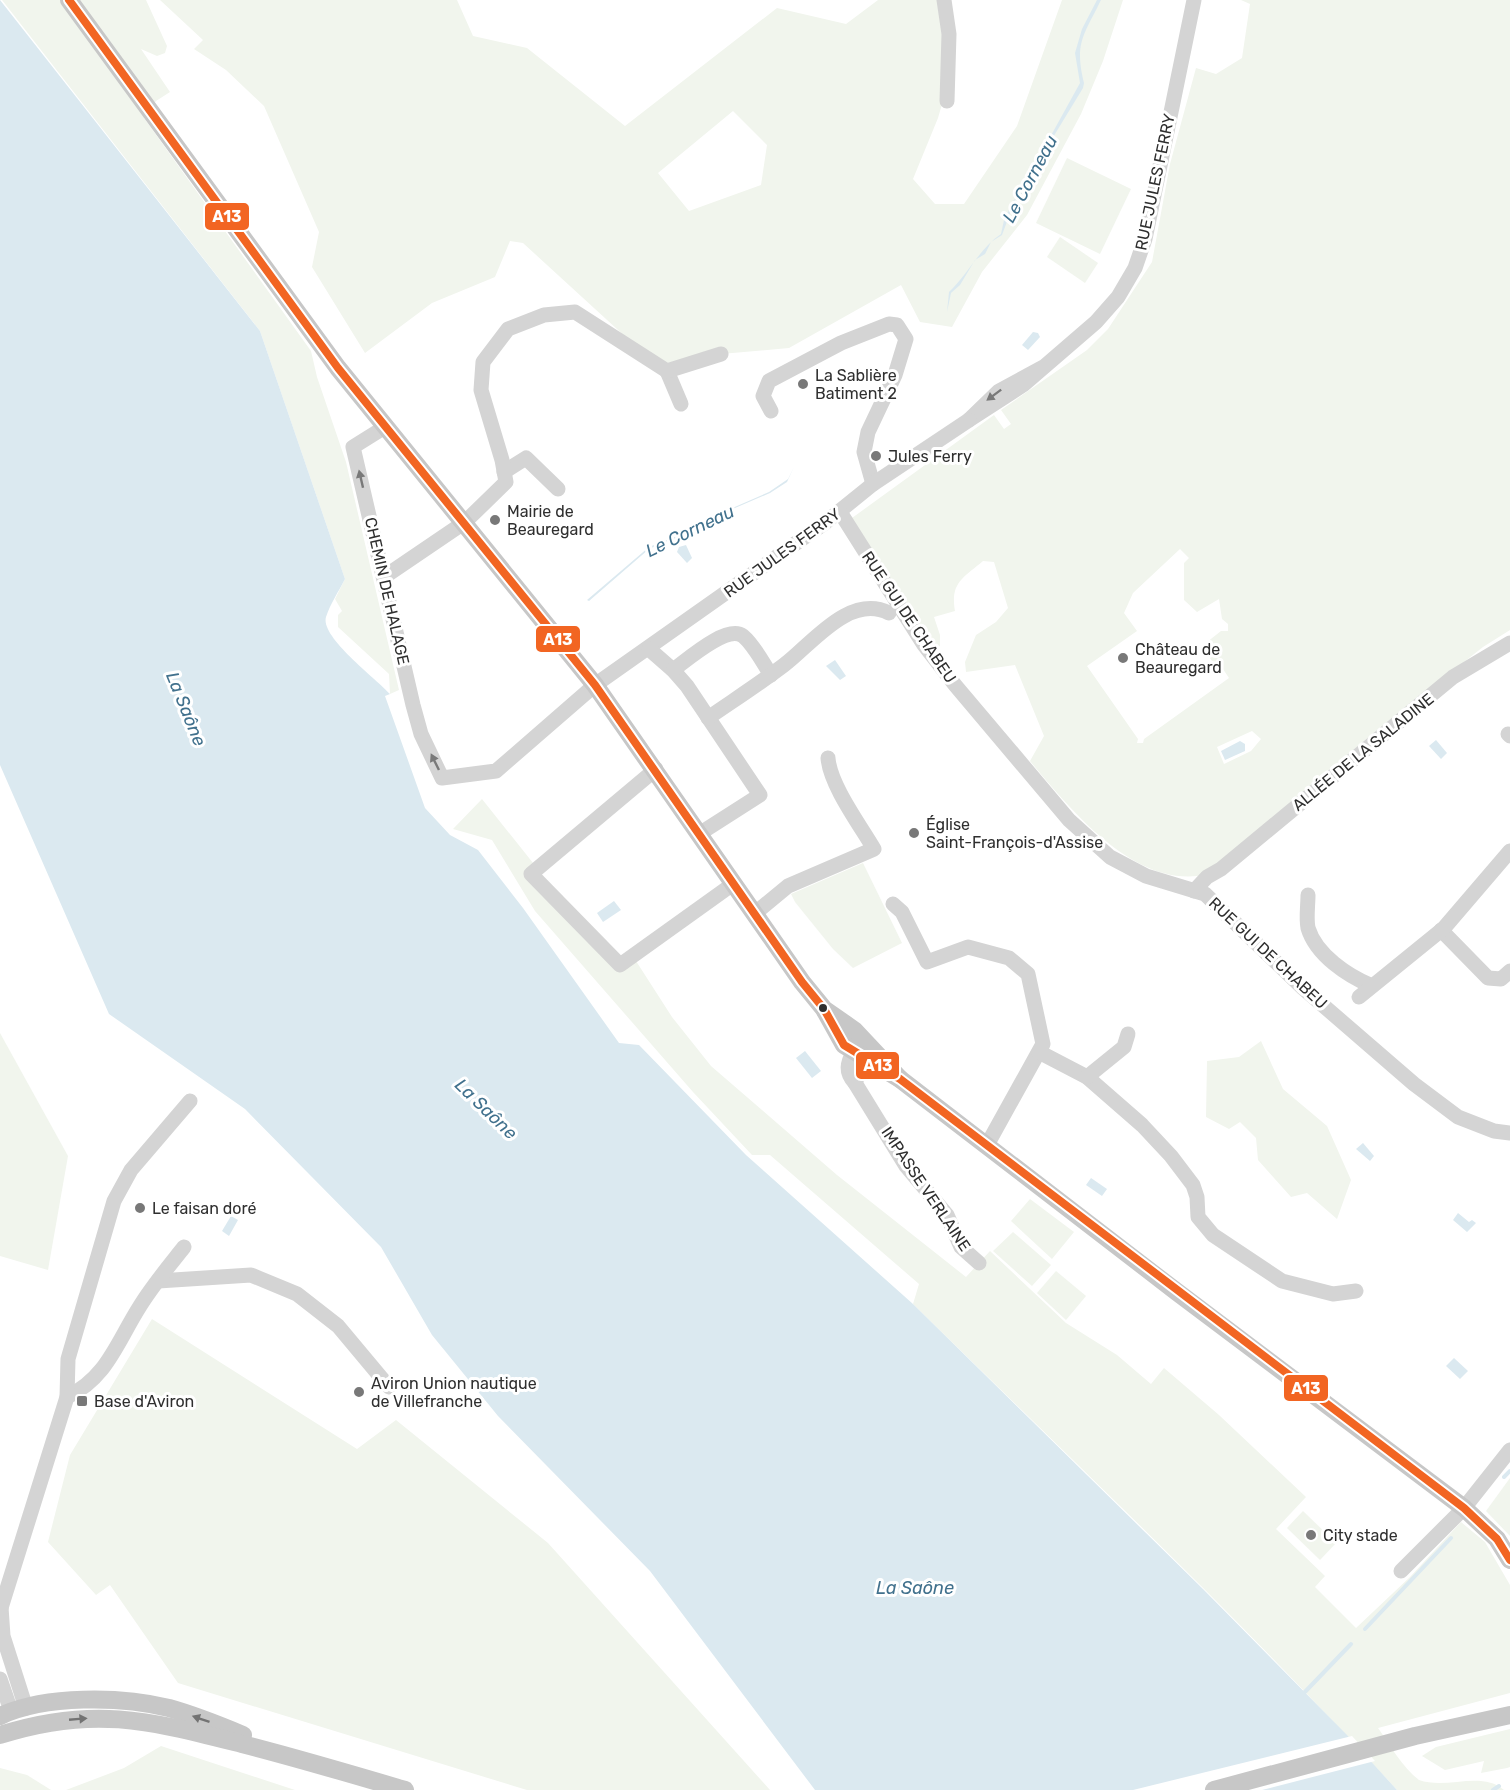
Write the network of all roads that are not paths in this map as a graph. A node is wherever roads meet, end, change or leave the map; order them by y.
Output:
1 (69, 0) edge
2 (944, 0) edge
3 (1194, 0) edge
4 (947, 101) dead end
5 (721, 354) dead end
6 (667, 371) junction
7 (681, 404) dead end
8 (771, 411) dead end
9 (385, 427) junction
10 (504, 472) junction
11 (873, 484) junction
12 (558, 489) dead end
13 (840, 512) junction
14 (465, 522) junction
15 (384, 577) junction
16 (888, 613) dead end
17 (1510, 643) edge
18 (649, 649) junction
19 (673, 670) junction
20 (771, 675) junction
21 (595, 685) junction
22 (708, 718) junction
23 (828, 758) dead end
24 (656, 769) junction
25 (496, 771) joint
26 (699, 834) junction
27 (1510, 851) edge
28 (733, 884) junction
29 (1199, 892) junction
30 (1308, 895) dead end
31 (893, 904) dead end
32 (754, 914) junction
33 (1441, 930) junction
34 (1510, 971) edge
35 (1372, 986) junction
36 (1359, 997) dead end
37 (1128, 1034) dead end
38 (861, 1050) junction
39 (1039, 1052) junction
40 (1087, 1077) junction
41 (190, 1101) dead end
42 (1510, 1133) edge
43 (987, 1145) junction
44 (184, 1247) dead end
45 (979, 1263) dead end
46 (158, 1281) junction
47 (1356, 1292) dead end
48 (389, 1387) dead end
49 (67, 1397) junction
50 (1510, 1450) edge
51 (1464, 1508) junction
52 (1510, 1560) edge
53 (1401, 1571) dead end
54 (1, 1609) edge
55 (0, 1678) edge
56 (12, 1711) edge
57 (1505, 1714) edge
58 (21, 1728) junction
59 (0, 1735) edge
60 (314, 1763) junction
61 (405, 1790) edge
62 (1214, 1790) edge

1 - 9 main road
2 - 4 street
3 - 11 street, RUE JULES FERRY
5 - 6 street
6 - 7 street
6 - 10 street
8 - 11 street
9 - 14 main road
15 -> 9 street, CHEMIN DE HALAGE
10 - 12 street
10 - 14 street
11 - 13 street, RUE JULES FERRY
13 - 18 street, RUE JULES FERRY
13 - 29 street, RUE GUI DE CHABEU
14 - 15 street
14 - 21 main road
25 -> 15 street, CHEMIN DE HALAGE
16 - 20 street
17 - 29 street, ALLÉE DE LA SALADINE
18 - 19 street
18 - 21 street, RUE JULES FERRY
19 - 20 street
19 - 22 street
20 - 22 street
21 - 24 main road
21 - 25 street, RUE JULES FERRY
22 - 26 street
23 - 32 street
24 - 26 main road
24 - 28 street
26 - 28 main road
27 - 33 street
28 - 32 main road
29 - 42 street, RUE GUI DE CHABEU
30 - 35 street
31 - 39 street
32 - 38 main road
33 - 34 street
33 - 35 street
35 - 36 street
37 - 40 street
38 - 43 main road
38 - 45 street, IMPASSE VERLAINE
39 - 40 street
39 - 43 street
40 - 47 street
41 - 49 street
43 - 51 main road
44 - 46 street
46 - 48 street
46 - 49 street
49 - 54 street
50 - 51 street
51 - 52 main road
51 - 53 street
54 - 56 street
55 - 56 street
56 - 58 main road
60 -> 56 main road
57 - 62 main road
58 - 59 main road
58 -> 60 main road
60 - 61 main road

